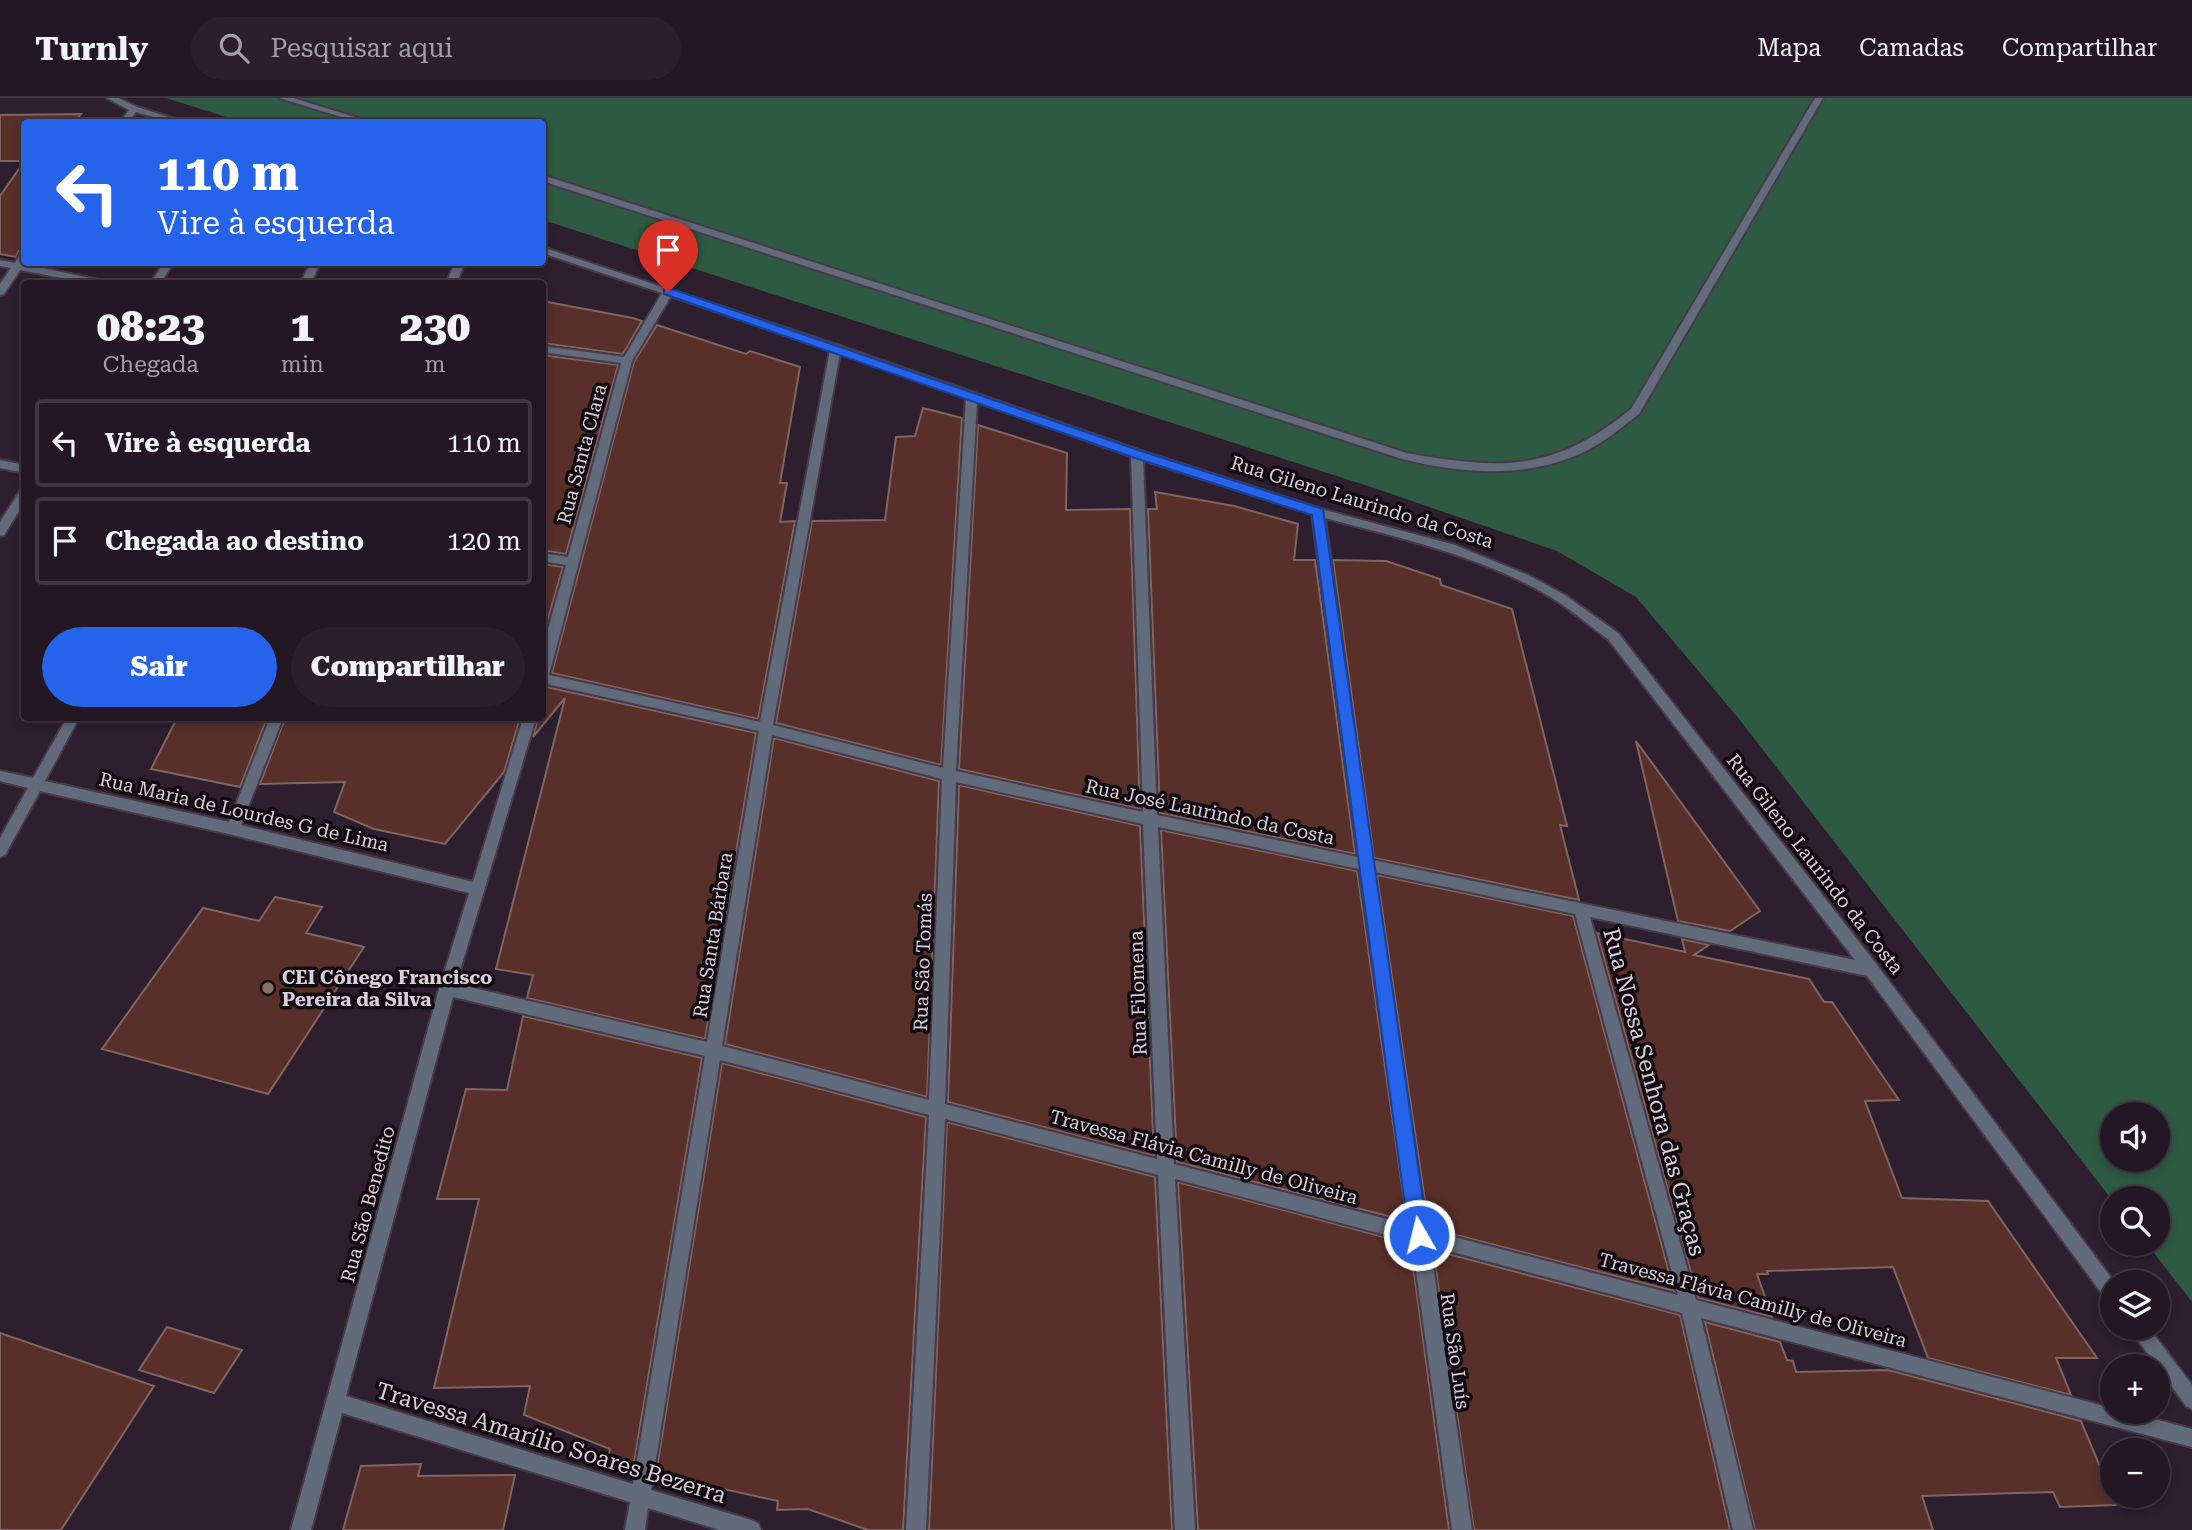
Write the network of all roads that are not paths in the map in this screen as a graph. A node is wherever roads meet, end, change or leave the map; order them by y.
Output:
1 (111, 98) edge
2 (283, 98) edge
3 (1819, 98) edge
4 (134, 109) junction
5 (126, 119) edge
6 (169, 119) edge
7 (356, 119) edge
8 (546, 179) edge
9 (546, 251) edge
10 (21, 260) edge
11 (0, 263) edge
12 (17, 266) junction
13 (92, 280) edge
14 (0, 292) edge
15 (668, 292) junction
16 (836, 348) junction
17 (546, 350) edge
18 (627, 361) junction
19 (972, 396) junction
20 (1137, 454) junction
21 (0, 464) edge
22 (21, 468) edge
23 (21, 499) edge
24 (1318, 512) junction
25 (0, 532) edge
26 (546, 557) edge
27 (572, 562) junction
28 (546, 662) edge
29 (546, 678) edge
30 (71, 721) edge
31 (276, 721) edge
32 (529, 721) edge
33 (766, 728) junction
34 (949, 775) junction
35 (0, 776) edge
36 (38, 784) junction
37 (1152, 820) junction
38 (233, 829) junction
39 (0, 851) edge
40 (1366, 865) junction
41 (477, 889) junction
42 (1581, 910) junction
43 (1872, 970) junction
44 (447, 989) junction
45 (714, 1051) junction
46 (937, 1109) junction
47 (1166, 1168) junction
48 (1419, 1235) junction
49 (2100, 1277) edge
50 (1689, 1305) junction
51 (2147, 1340) edge
52 (2192, 1400) edge
53 (336, 1402) junction
54 (2192, 1438) edge
55 (640, 1497) junction
56 (301, 1530) edge
57 (635, 1530) edge
58 (751, 1530) edge
59 (916, 1530) edge
60 (1185, 1530) edge
61 (1462, 1530) edge
62 (1743, 1530) edge

1 - 4 street
2 - 7 street
3 - 8 street
4 - 5 street
4 - 6 street
9 - 15 street, Rua Gileno Laurindo da Costa
10 - 12 street
11 - 12 street
12 - 13 street
12 - 14 street
15 - 16 street, Rua Gileno Laurindo da Costa
15 - 18 street, Rua Santa Clara
16 - 19 street, Rua Gileno Laurindo da Costa
16 - 33 street, Rua Santa Bárbara
17 - 18 street
18 - 27 street, Rua Santa Clara
19 - 20 street, Rua Gileno Laurindo da Costa
19 - 34 street, Rua São Tomás
20 - 24 street, Rua Gileno Laurindo da Costa
20 - 37 street, Rua Filomena
21 - 22 street
23 - 25 street
24 - 40 street, Rua São Luís
24 - 43 street, Rua Gileno Laurindo da Costa
26 - 27 street
27 - 28 street, Rua Santa Clara
29 - 33 street, Rua José Laurindo da Costa
30 - 36 street
31 - 38 street
32 - 41 street
33 - 34 street, Rua José Laurindo da Costa
33 - 45 street, Rua Santa Bárbara
34 - 37 street, Rua José Laurindo da Costa
34 - 46 street, Rua São Tomás
35 - 36 street, Rua Maria de Lourdes G de Lima
36 - 38 street, Rua Maria de Lourdes G de Lima
36 - 39 street
37 - 40 street, Rua José Laurindo da Costa
37 - 47 street, Rua Filomena
38 - 41 street, Rua Maria de Lourdes G de Lima
40 - 42 street, Rua José Laurindo da Costa
40 - 48 street, Rua São Luís
41 - 44 street, Rua São Benedito
42 - 43 street, Rua José Laurindo da Costa
42 - 50 street, Rua Nossa Senhora das Graças
43 - 49 street, Rua Gileno Laurindo da Costa
44 - 45 street, Travessa Flávia Camilly de Oliveira
44 - 53 street, Rua São Benedito
45 - 46 street, Travessa Flávia Camilly de Oliveira
45 - 55 street, Rua Santa Bárbara
46 - 47 street, Travessa Flávia Camilly de Oliveira
46 - 59 street, Rua São Tomás
47 - 48 street, Travessa Flávia Camilly de Oliveira
47 - 60 street, Rua Filomena
48 - 50 street, Travessa Flávia Camilly de Oliveira
48 - 61 street, Rua São Luís
50 - 54 street, Travessa Flávia Camilly de Oliveira
50 - 62 street, Rua Nossa Senhora das Graças
51 - 52 street
53 - 55 street, Travessa Amarílio Soares Bezerra
53 - 56 street, Rua São Benedito
55 - 57 street, Rua Santa Bárbara
55 - 58 street, Travessa Amarílio Soares Bezerra

